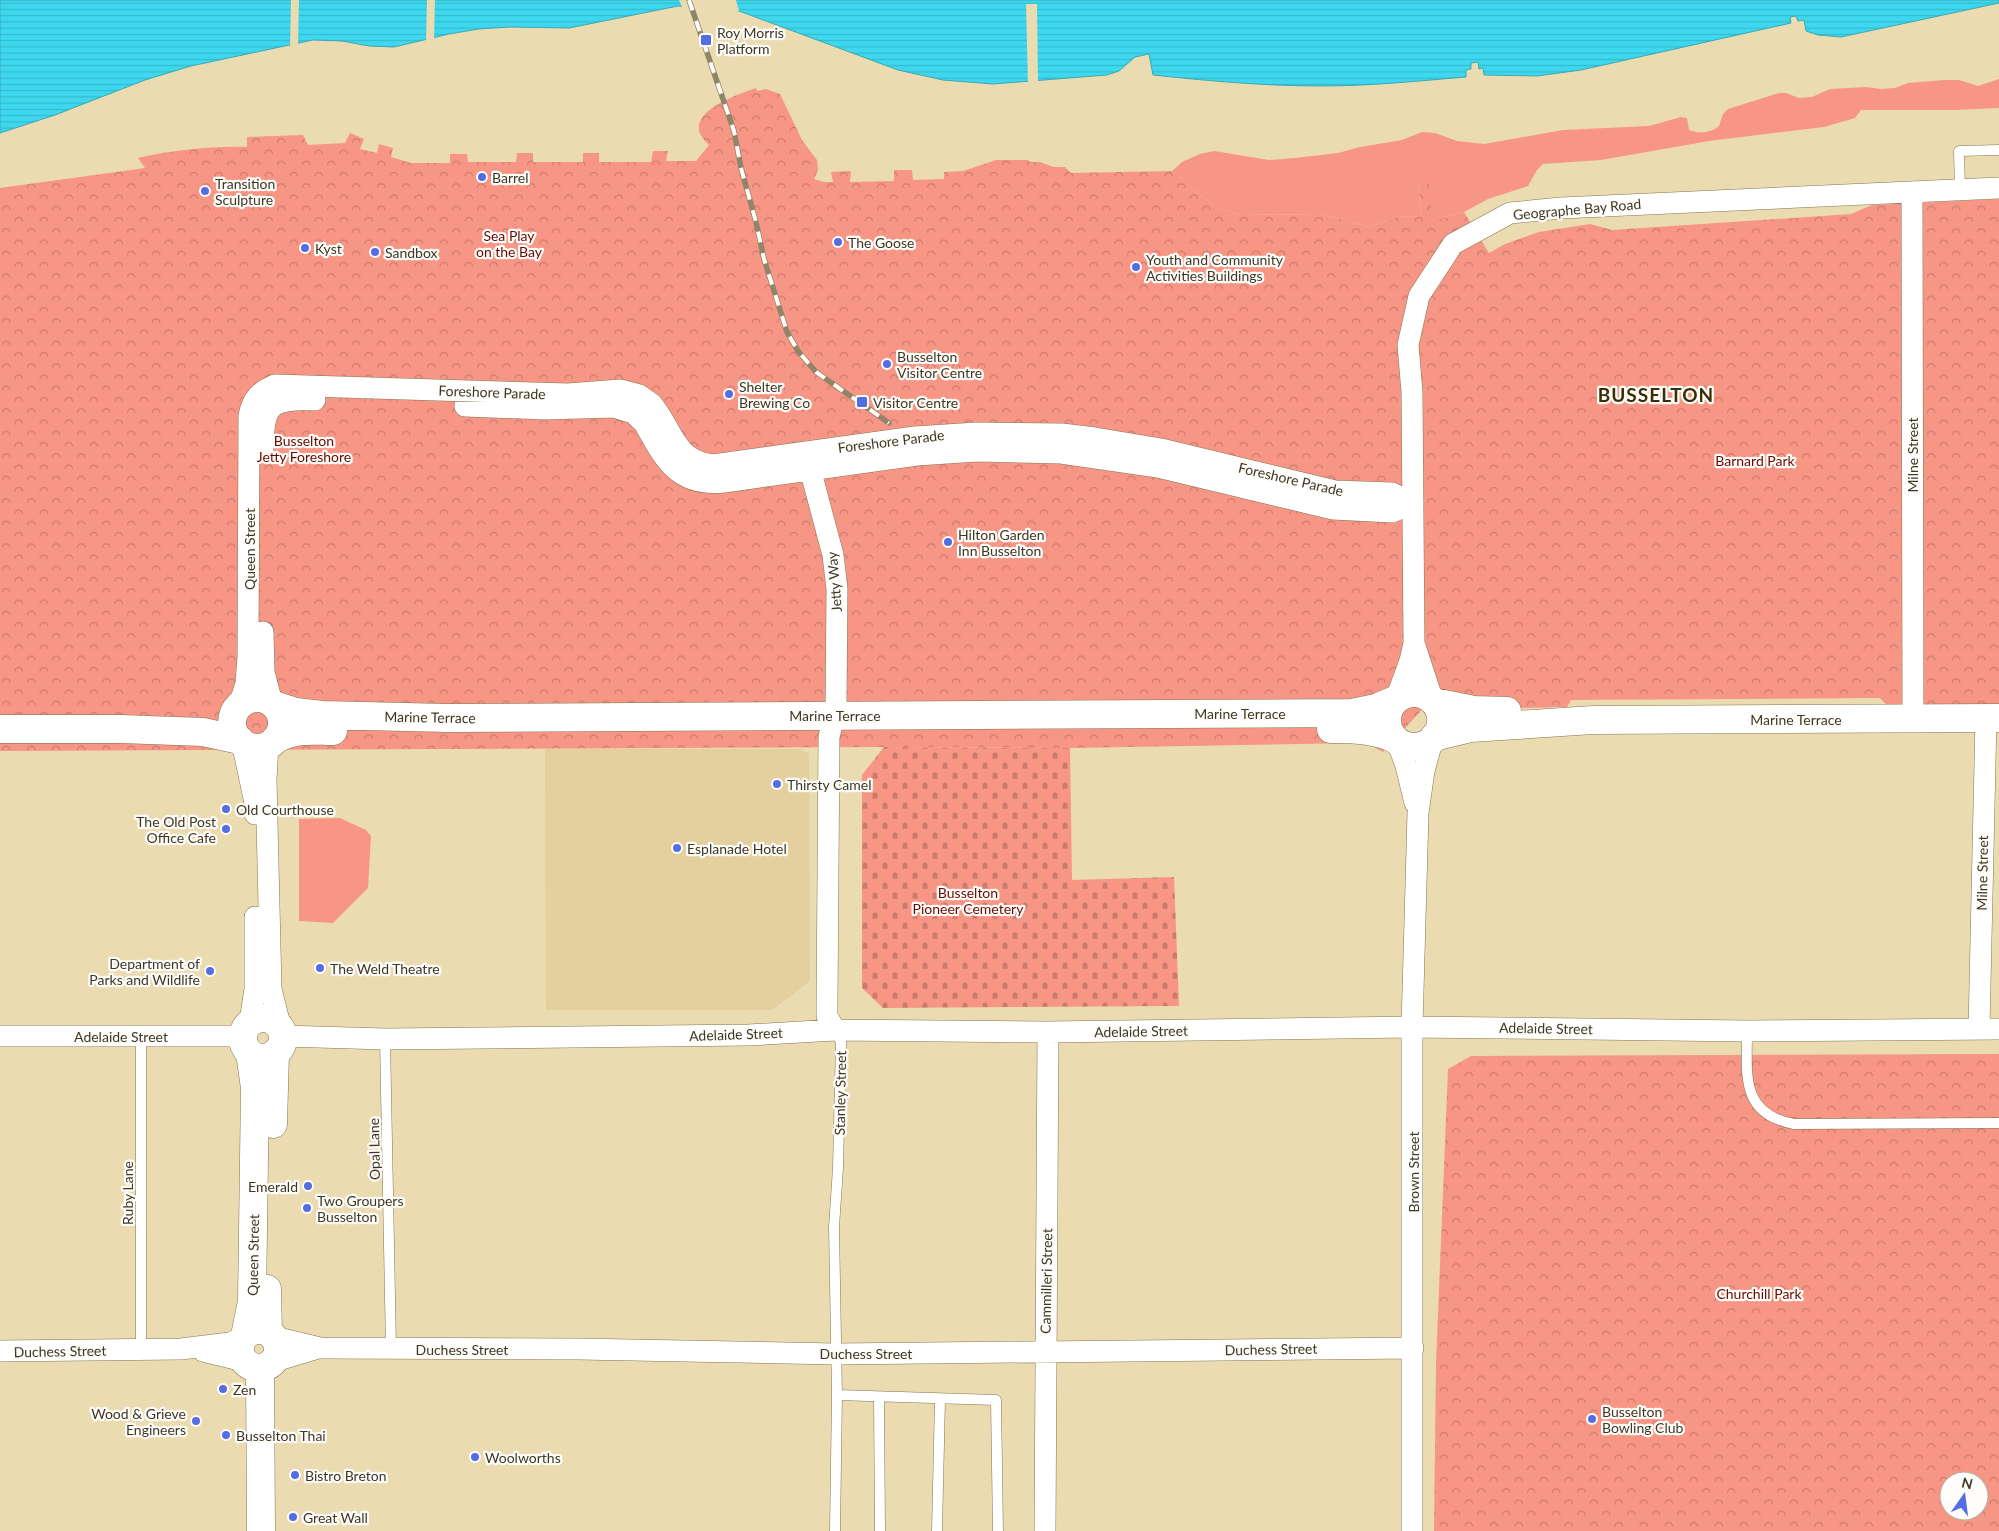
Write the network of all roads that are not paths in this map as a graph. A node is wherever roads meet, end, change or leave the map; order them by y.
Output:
1 (1999, 150) edge
2 (1999, 188) edge
3 (1960, 190) junction
4 (1912, 192) junction
5 (265, 401) junction
6 (811, 461) junction
7 (1413, 503) junction
8 (1414, 643) junction
9 (1396, 700) junction
10 (1434, 701) junction
11 (273, 704) junction
12 (238, 706) junction
13 (1913, 718) junction
14 (1993, 718) edge
15 (1593, 720) junction
16 (832, 723) junction
17 (0, 729) edge
18 (121, 730) junction
19 (1434, 738) junction
20 (1396, 740) junction
21 (256, 742) junction
22 (1418, 813) junction
23 (1412, 1027) junction
24 (1989, 1029) edge
25 (835, 1030) junction
26 (1747, 1031) junction
27 (1048, 1032) junction
28 (0, 1036) edge
29 (141, 1036) junction
30 (264, 1038) junction
31 (385, 1039) junction
32 (1999, 1123) edge
33 (259, 1347) junction
34 (391, 1348) junction
35 (1413, 1348) junction
36 (140, 1350) junction
37 (0, 1351) edge
38 (1045, 1351) junction
39 (836, 1354) junction
40 (837, 1395) junction
41 (879, 1397) junction
42 (940, 1399) junction
43 (261, 1531) edge
44 (835, 1531) edge
45 (880, 1531) edge
46 (937, 1531) edge
47 (998, 1531) edge
48 (1045, 1531) edge
49 (1412, 1531) edge

1 - 3 lane
2 - 3 street, Geographe Bay Road
3 - 4 street, Geographe Bay Road
4 - 7 street, Geographe Bay Road
4 - 13 street, Milne Street
5 - 6 street, Foreshore Parade
5 - 11 street, Queen Street
5 - 12 street, Queen Street
6 - 7 street, Foreshore Parade
6 - 16 street, Jetty Way
7 - 8 street, Geographe Bay Road
8 - 9 street, Geographe Bay Road
8 - 10 street, Geographe Bay Road
9 - 10 street
9 - 16 street, Marine Terrace
9 - 20 street
10 - 15 street, Marine Terrace
10 - 19 street
11 - 12 street
11 - 16 street, Marine Terrace
11 - 21 street
12 - 18 street
12 - 21 street
13 - 14 street, Marine Terrace
13 - 15 street, Marine Terrace
14 - 24 street, Milne Street
15 - 19 street, Marine Terrace
16 - 20 street, Marine Terrace
16 - 21 street, Marine Terrace
16 - 25 street, Stanley Street
17 - 18 street
18 - 21 street
19 - 20 street
19 - 22 street, Brown Street
20 - 22 street, Brown Street
21 - 30 street, Queen Street
21 - 30 street, Queen Street
22 - 23 street, Brown Street
23 - 26 street, Adelaide Street
23 - 27 street, Adelaide Street
23 - 35 street, Brown Street
24 - 26 street, Adelaide Street
25 - 27 street, Adelaide Street
25 - 31 street, Adelaide Street
25 - 39 lane, Stanley Street
26 - 32 lane
27 - 38 street, Cammilleri Street
28 - 29 street, Adelaide Street
29 - 30 street, Adelaide Street
29 - 36 lane, Ruby Lane
30 - 31 street, Adelaide Street
30 - 33 street, Queen Street
31 - 34 lane, Opal Lane
33 - 34 street, Duchess Street
33 - 36 street, Duchess Street
33 - 43 street, Queen Street
34 - 39 street, Duchess Street
35 - 38 street, Duchess Street
35 - 49 street, Brown Street
36 - 37 street, Duchess Street
38 - 39 street, Duchess Street
38 - 48 street, Cammilleri Street
39 - 40 lane, Stanley Street
40 - 41 lane
40 - 44 lane, Stanley Street
41 - 42 lane
41 - 45 lane
42 - 46 lane
42 - 47 lane

